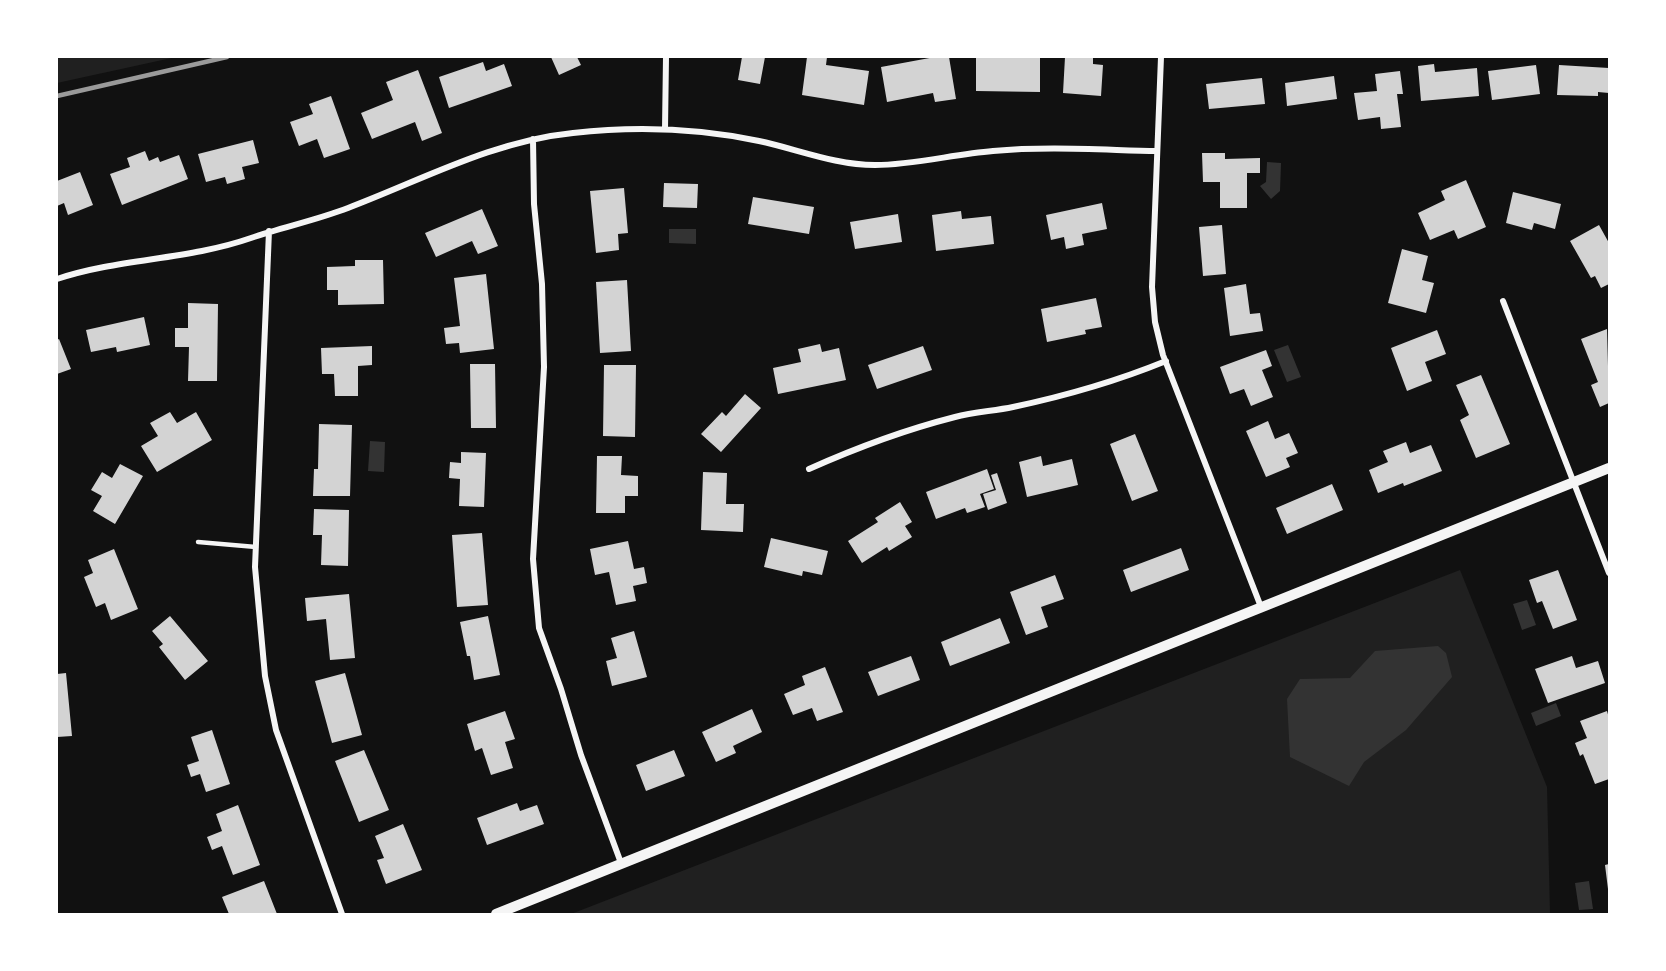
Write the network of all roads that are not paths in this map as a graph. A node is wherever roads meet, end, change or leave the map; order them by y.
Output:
1 (666, 57) edge
2 (1161, 57) edge
3 (664, 129) junction
4 (533, 139) junction
5 (1157, 151) junction
6 (269, 231) junction
7 (57, 279) edge
8 (1503, 301) dead end
9 (1166, 361) junction
10 (1609, 468) edge
11 (809, 469) dead end
12 (1573, 483) junction
13 (198, 542) dead end
14 (256, 547) junction
15 (1609, 573) edge
16 (1261, 607) junction
17 (621, 863) junction
18 (342, 914) edge
19 (496, 914) edge

1 - 3 street
2 - 5 street
3 - 4 street
3 - 5 street
4 - 6 street
4 - 17 street
5 - 9 street
6 - 7 street
6 - 14 street
8 - 12 street
9 - 11 street
9 - 16 street
10 - 12 street
12 - 15 street
12 - 16 street
13 - 14 lane
14 - 18 street
16 - 17 street
17 - 19 street

